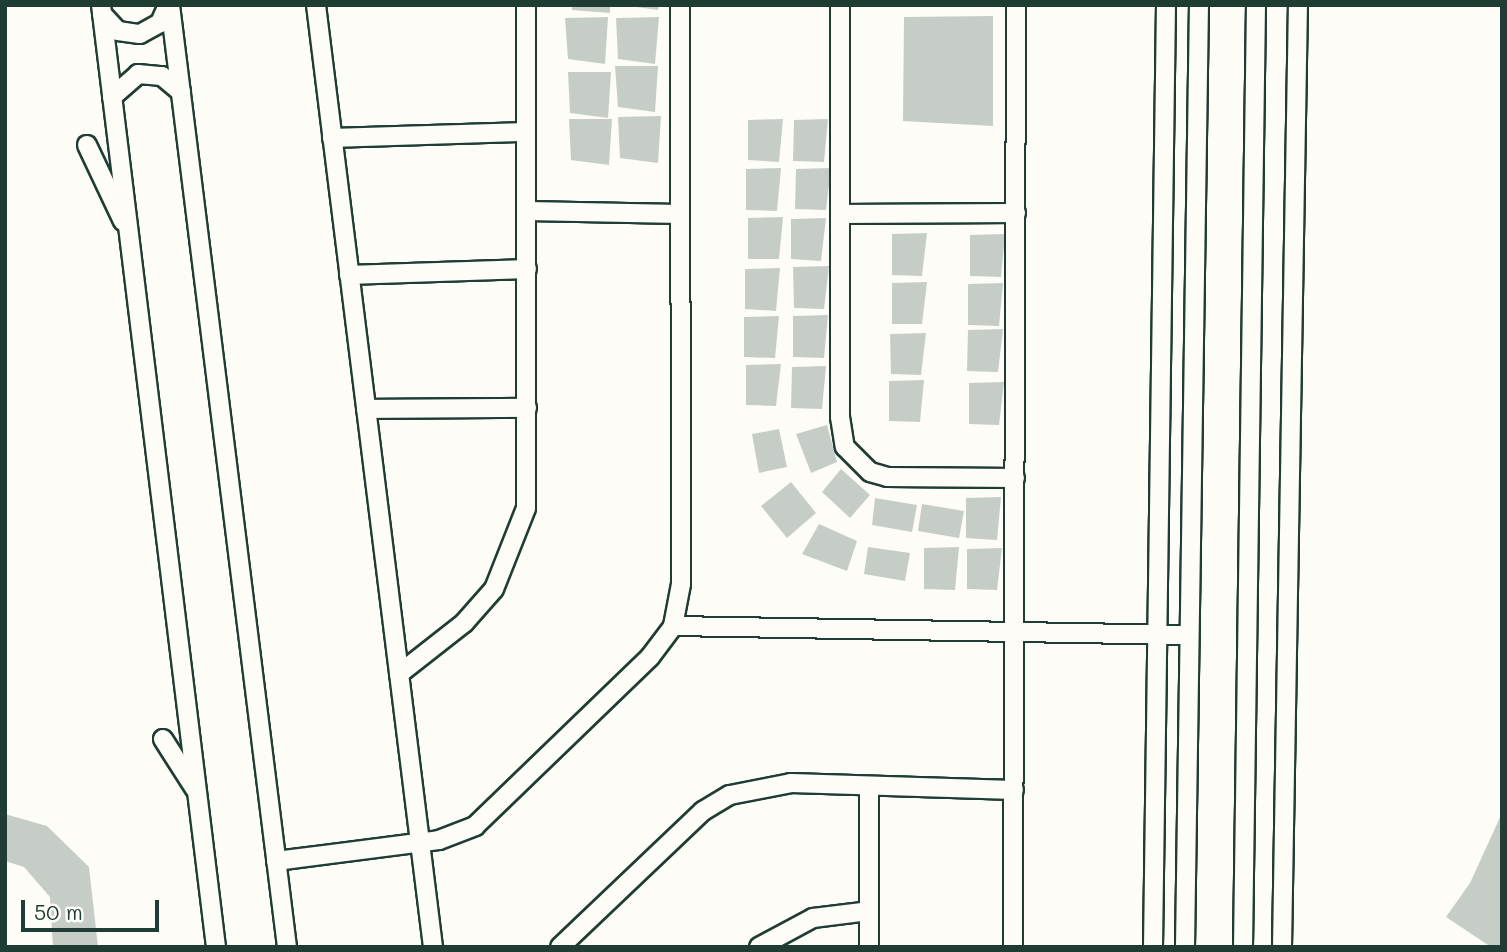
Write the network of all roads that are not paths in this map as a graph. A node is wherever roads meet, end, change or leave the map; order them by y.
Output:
1 (169, 5) edge
2 (316, 5) edge
3 (526, 5) edge
4 (680, 5) edge
5 (840, 5) edge
6 (1016, 5) edge
7 (1166, 5) edge
8 (1199, 5) edge
9 (1256, 5) edge
10 (1298, 5) edge
11 (102, 10) edge
12 (181, 92) junction
13 (112, 97) junction
14 (526, 132) junction
15 (332, 138) junction
16 (87, 145) dead end
17 (527, 211) junction
18 (1016, 213) junction
19 (680, 214) junction
20 (840, 214) junction
21 (129, 234) junction
22 (527, 269) junction
23 (349, 275) junction
24 (527, 408) junction
25 (366, 409) junction
26 (1015, 478) junction
27 (673, 626) junction
28 (1014, 634) junction
29 (1157, 635) junction
30 (1189, 635) junction
31 (399, 674) junction
32 (163, 739) dead end
33 (869, 786) junction
34 (1014, 790) junction
35 (197, 793) junction
36 (420, 844) junction
37 (276, 861) junction
38 (869, 911) junction
39 (216, 947) edge
40 (287, 947) edge
41 (433, 947) edge
42 (559, 947) edge
43 (760, 947) edge
44 (869, 947) edge
45 (1013, 947) edge
46 (1153, 947) edge
47 (1185, 947) edge
48 (1243, 947) edge
49 (1282, 947) edge

1 - 11 street
1 - 12 street
2 - 15 street
3 - 14 street
4 - 19 street
5 - 20 street
6 - 18 street
7 - 29 street
8 - 30 street
9 - 48 street
10 - 49 street
11 - 13 street
12 - 13 street
12 - 37 street
13 - 21 street
14 - 15 street
14 - 17 street
15 - 23 street
16 - 21 street
17 - 19 street
17 - 22 street
18 - 20 street
18 - 26 street
19 - 27 street
20 - 26 street
21 - 35 street
22 - 23 street
22 - 24 street
23 - 25 street
24 - 25 street
24 - 31 street
25 - 31 street
26 - 28 street
27 - 28 street
27 - 36 street
28 - 29 street
28 - 34 street
29 - 30 street
29 - 46 street
30 - 47 street
31 - 36 street
32 - 35 street
33 - 34 street
33 - 38 street
33 - 42 street
34 - 45 street
35 - 39 street
36 - 37 street
36 - 41 street
37 - 40 street
38 - 43 street
38 - 44 street

